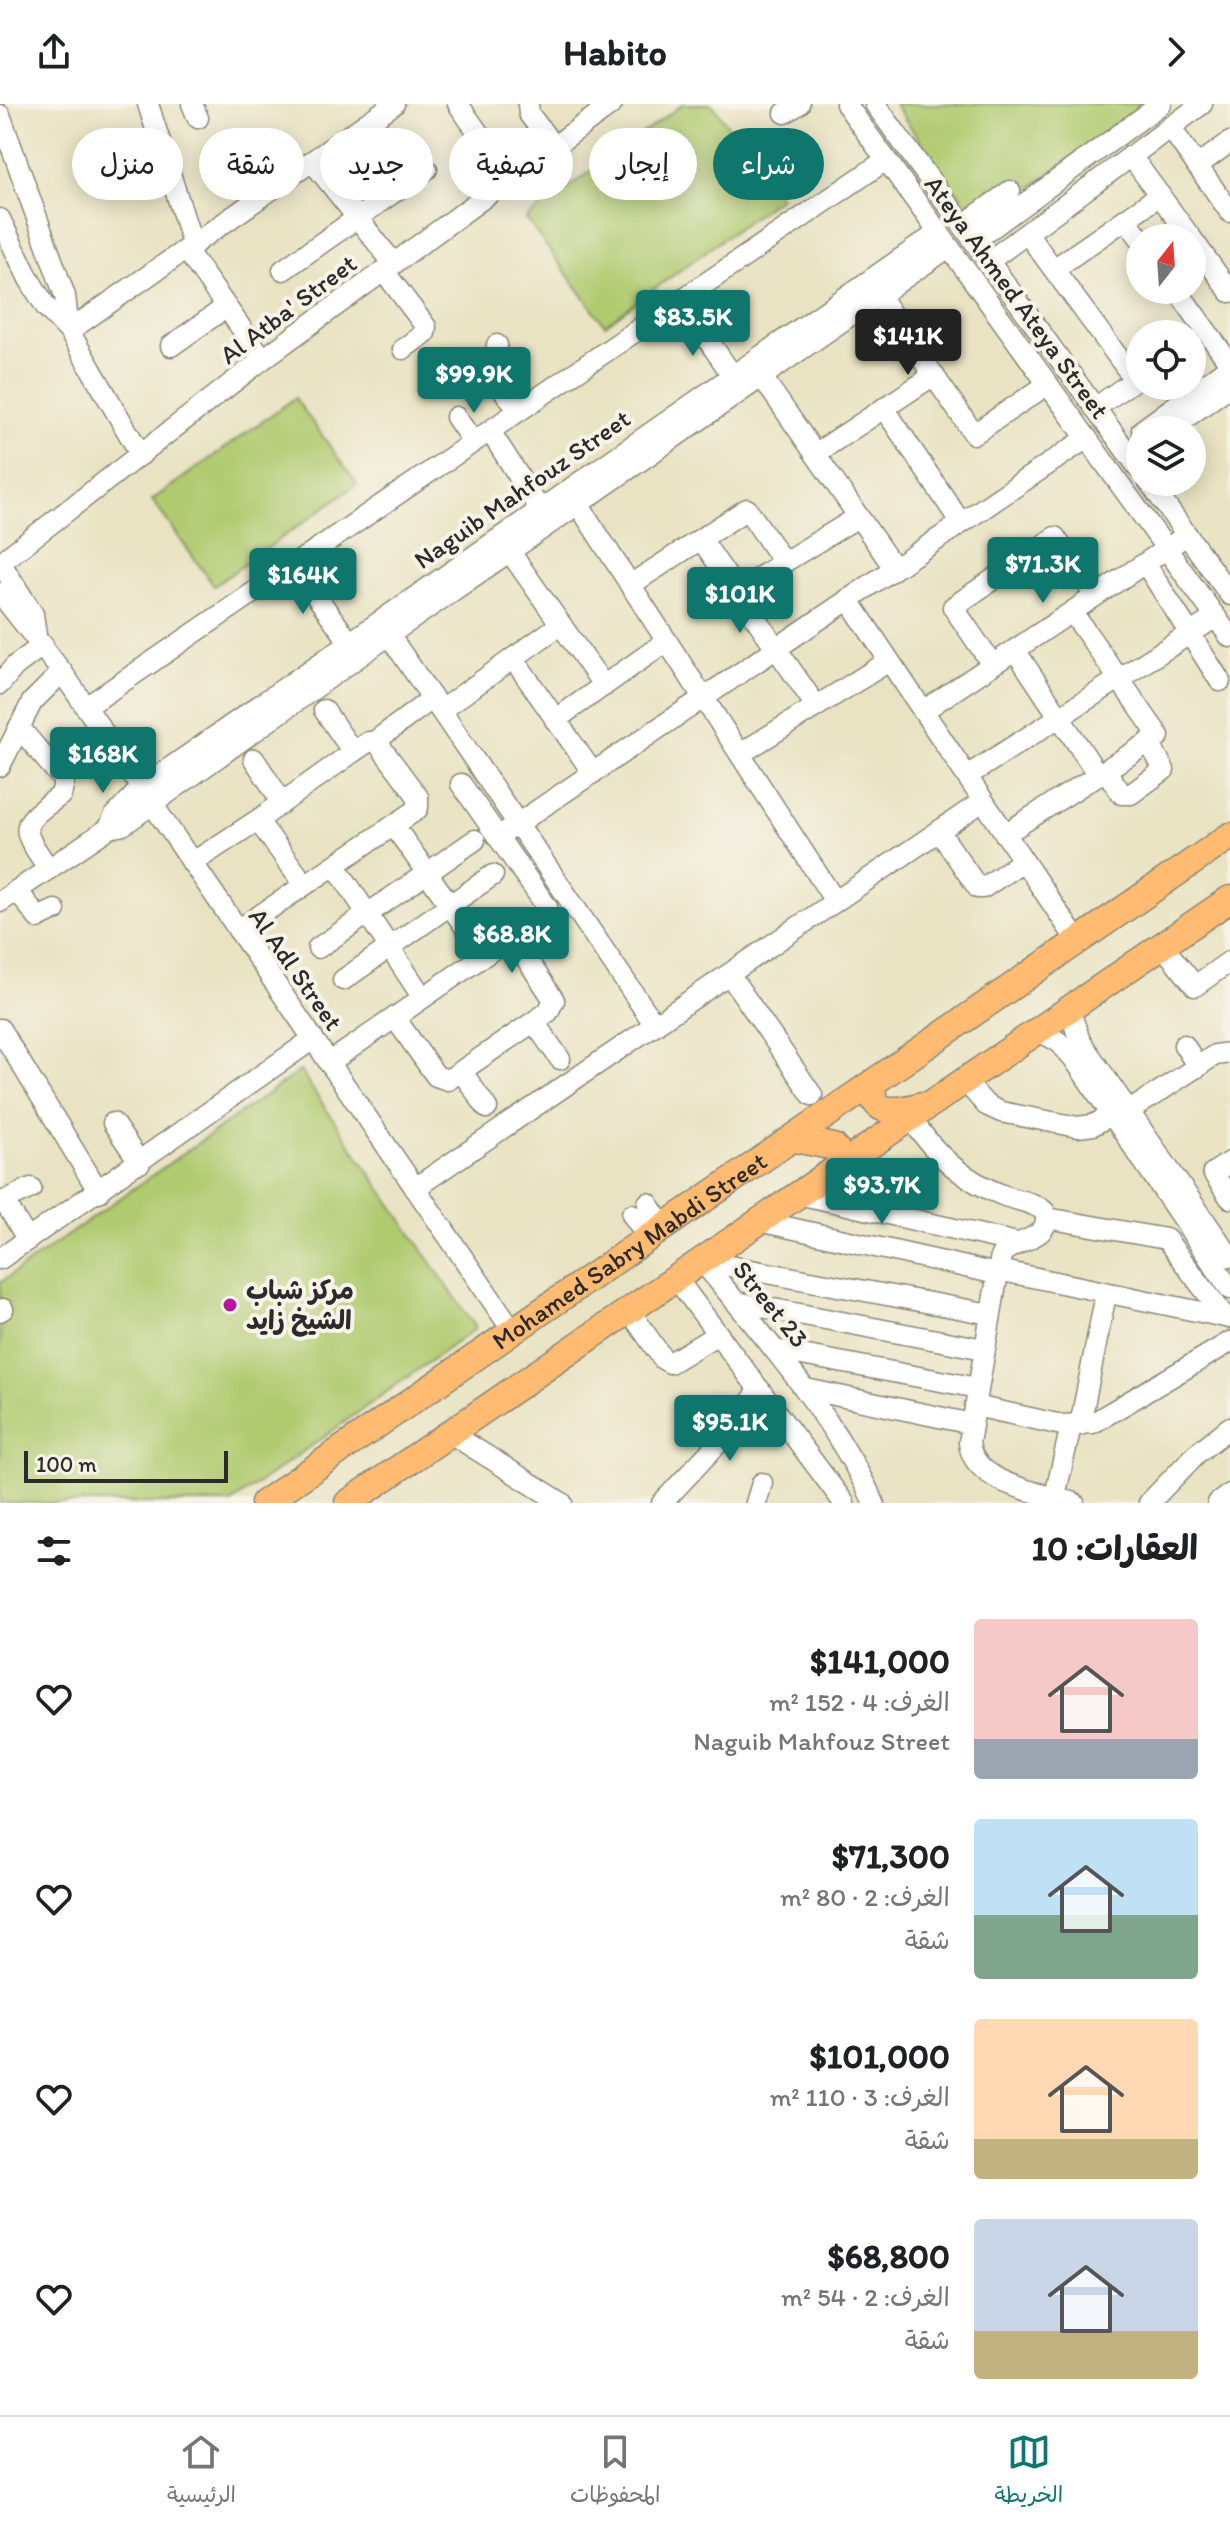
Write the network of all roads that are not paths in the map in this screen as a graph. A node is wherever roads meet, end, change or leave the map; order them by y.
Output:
1 (148, 104) edge
2 (394, 104) edge
3 (458, 104) edge
4 (528, 104) edge
5 (612, 104) edge
6 (1161, 104) edge
7 (1202, 104) edge
8 (876, 105) edge
9 (852, 112) edge
10 (0, 115) edge
11 (1170, 127) junction
12 (475, 128) edge
13 (540, 128) edge
14 (573, 133) edge
15 (1230, 142) edge
16 (1131, 156) junction
17 (886, 160) junction
18 (313, 162) junction
19 (1197, 166) junction
20 (1010, 191) dead end
21 (1160, 195) junction
22 (383, 200) edge
23 (480, 200) edge
24 (1230, 212) edge
25 (358, 218) junction
26 (1126, 219) junction
27 (1130, 224) edge
28 (1181, 224) edge
29 (3, 233) edge
30 (969, 233) junction
31 (1027, 233) junction
32 (944, 240) junction
33 (190, 248) junction
34 (1206, 259) edge
35 (989, 261) junction
36 (389, 267) junction
37 (1054, 269) junction
38 (283, 270) dead end
39 (1230, 292) edge
40 (879, 296) junction
41 (680, 299) junction
42 (226, 307) junction
43 (69, 331) junction
44 (1206, 342) edge
45 (497, 345) dead end
46 (171, 346) dead end
47 (403, 349) dead end
48 (263, 359) junction
49 (1126, 364) edge
50 (1230, 365) edge
51 (934, 375) junction
52 (762, 377) junction
53 (737, 383) junction
54 (1048, 384) junction
55 (1126, 386) edge
56 (1230, 386) edge
57 (884, 408) junction
58 (1095, 408) junction
59 (520, 410) junction
60 (1161, 416) edge
61 (1188, 416) edge
62 (456, 417) dead end
63 (481, 437) junction
64 (1087, 438) junction
65 (1126, 447) edge
66 (815, 454) junction
67 (141, 455) junction
68 (1159, 496) edge
69 (578, 504) junction
70 (544, 516) junction
71 (858, 517) junction
72 (961, 523) junction
73 (1187, 535) junction
74 (701, 539) junction
75 (1167, 549) junction
76 (510, 552) junction
77 (0, 562) edge
78 (784, 563) junction
79 (1145, 563) junction
80 (294, 565) junction
81 (894, 568) junction
82 (630, 585) junction
83 (737, 591) junction
84 (0, 593) edge
85 (1230, 595) edge
86 (1095, 596) junction
87 (848, 599) junction
88 (1072, 612) junction
89 (1216, 617) junction
90 (561, 624) junction
91 (384, 628) junction
92 (1190, 634) junction
93 (1230, 637) edge
94 (40, 640) junction
95 (348, 640) junction
96 (667, 641) junction
97 (776, 648) junction
98 (1015, 650) junction
99 (513, 658) junction
100 (889, 661) junction
101 (992, 664) junction
102 (62, 672) junction
103 (1119, 679) junction
104 (1220, 681) dead end
105 (0, 684) edge
106 (604, 686) junction
107 (703, 698) junction
108 (437, 704) junction
109 (816, 706) junction
110 (86, 707) junction
111 (324, 710) dead end
112 (923, 711) junction
113 (1059, 717) junction
114 (555, 720) junction
115 (19, 727) junction
116 (374, 742) junction
117 (1149, 742) junction
118 (353, 752) junction
119 (740, 754) junction
120 (254, 759) dead end
121 (0, 766) edge
122 (1101, 772) junction
123 (593, 773) junction
124 (967, 776) junction
125 (461, 784) dead end
126 (146, 796) junction
127 (983, 801) junction
128 (282, 802) junction
129 (261, 818) junction
130 (518, 823) junction
131 (394, 826) junction
132 (939, 831) junction
133 (1005, 834) junction
134 (1230, 836) edge
135 (498, 837) junction
136 (475, 840) dead end
137 (1023, 861) junction
138 (192, 863) junction
139 (335, 865) junction
140 (49, 869) junction
141 (427, 873) junction
142 (493, 875) dead end
143 (305, 885) junction
144 (9, 896) edge
145 (835, 901) junction
146 (450, 906) junction
147 (547, 907) dead end
148 (1227, 909) edge
149 (55, 910) dead end
150 (367, 914) junction
151 (238, 930) junction
152 (1078, 942) junction
153 (1162, 945) junction
154 (318, 948) dead end
155 (390, 948) junction
156 (485, 955) junction
157 (1230, 961) edge
158 (729, 974) junction
159 (343, 980) dead end
160 (423, 998) junction
161 (1069, 1008) junction
162 (395, 1018) junction
163 (534, 1022) junction
164 (655, 1025) junction
165 (0, 1029) edge
166 (1037, 1030) junction
167 (313, 1039) junction
168 (1184, 1045) dead end
169 (1227, 1056) edge
170 (560, 1059) dead end
171 (329, 1063) junction
172 (1198, 1067) junction
173 (462, 1072) junction
174 (964, 1080) junction
175 (873, 1085) junction
176 (812, 1095) dead end
177 (933, 1102) junction
178 (487, 1108) dead end
179 (1122, 1112) junction
180 (911, 1117) junction
181 (113, 1123) dead end
182 (796, 1139) junction
183 (845, 1161) junction
184 (1230, 1162) edge
185 (140, 1163) junction
186 (31, 1188) dead end
187 (415, 1188) junction
188 (99, 1192) junction
189 (798, 1194) junction
190 (1230, 1198) edge
191 (2, 1202) edge
192 (640, 1209) dead end
193 (1202, 1216) junction
194 (1047, 1218) junction
195 (759, 1221) junction
196 (657, 1233) junction
197 (28, 1240) junction
198 (1017, 1243) junction
199 (1230, 1257) edge
200 (0, 1259) edge
201 (702, 1261) junction
202 (997, 1272) junction
203 (676, 1278) junction
204 (1230, 1289) edge
205 (1106, 1294) junction
206 (736, 1302) junction
207 (629, 1310) junction
208 (990, 1314) junction
209 (1228, 1318) edge
210 (513, 1331) junction
211 (718, 1334) junction
212 (1230, 1342) edge
213 (984, 1349) junction
214 (775, 1350) junction
215 (806, 1389) junction
216 (760, 1390) junction
217 (975, 1406) junction
218 (1076, 1426) junction
219 (1230, 1427) edge
220 (450, 1433) junction
221 (762, 1483) dead end
222 (1230, 1494) edge
223 (1049, 1498) edge
224 (264, 1503) edge
225 (348, 1503) edge
226 (562, 1503) edge
227 (662, 1503) edge
228 (756, 1503) edge
229 (844, 1503) edge
230 (874, 1503) edge
231 (1149, 1503) edge
232 (1218, 1503) edge

1 - 33 street
2 - 18 street
3 - 12 street
4 - 13 street
5 - 14 street, Al Atba' Street
6 - 30 street
7 - 11 street
8 - 9 street
8 - 30 street, Ateya Ahmed Ateya Street
9 - 17 street, Ateya Ahmed Ateya Street
10 - 43 street
11 - 16 street
11 - 19 street
15 - 19 street
16 - 21 street
16 - 31 street
17 - 32 street, Ateya Ahmed Ateya Street
17 - 41 street
18 - 25 street
18 - 33 street
19 - 24 street
20 - 30 street
21 - 26 street
21 - 28 street
22 - 25 street
23 - 36 street, Al Atba' Street
25 - 36 street
25 - 38 street
26 - 27 street
26 - 37 street
29 - 43 street
30 - 35 street, Ateya Ahmed Ateya Street
31 - 35 street
31 - 37 street
32 - 40 street, Naguib Mahfouz Street
32 - 53 street, Naguib Mahfouz Street
32 - 54 street, Ateya Ahmed Ateya Street
33 - 42 street
33 - 43 street
34 - 39 street
35 - 58 street, Ateya Ahmed Ateya Street
36 - 47 street
36 - 48 street, Al Atba' Street
37 - 49 street
40 - 51 street
40 - 52 street, Naguib Mahfouz Street
41 - 53 street
41 - 59 street
42 - 46 street
42 - 48 street
43 - 67 street
44 - 50 street
45 - 59 street
48 - 67 street, Al Atba' Street
50 - 60 street
51 - 54 street
51 - 57 street
52 - 53 street, Naguib Mahfouz Street
52 - 66 street
53 - 69 street, Naguib Mahfouz Street
53 - 70 street, Naguib Mahfouz Street
54 - 64 street, Ateya Ahmed Ateya Street
55 - 58 street
56 - 61 street
57 - 66 street
57 - 72 street
58 - 65 street, Ateya Ahmed Ateya Street
59 - 63 street
62 - 63 street
63 - 70 street
63 - 80 street
64 - 72 street
64 - 75 street, Ateya Ahmed Ateya Street
66 - 71 street
67 - 77 street, Al Atba' Street
68 - 73 street
69 - 70 street, Naguib Mahfouz Street
69 - 82 street
70 - 76 street, Naguib Mahfouz Street
70 - 91 street, Naguib Mahfouz Street
71 - 78 street
71 - 81 street
72 - 81 street
73 - 75 street
73 - 85 street
74 - 78 street
74 - 82 street
74 - 83 street
75 - 79 street
75 - 89 street, Ateya Ahmed Ateya Street
76 - 90 street
76 - 91 street, Naguib Mahfouz Street
77 - 94 street, Al Adl Street
78 - 83 street
79 - 86 street
79 - 92 street
80 - 95 street
80 - 110 street
81 - 87 street
82 - 96 street
83 - 97 street
84 - 94 street, Al Adl Street
86 - 88 street
86 - 101 street
87 - 97 street
87 - 100 street
88 - 98 street
88 - 103 street
89 - 92 street
89 - 93 street, Ateya Ahmed Ateya Street
90 - 99 street
90 - 106 street
91 - 95 street, Naguib Mahfouz Street
91 - 108 street
91 - 126 street, Naguib Mahfouz Street
92 - 103 street
92 - 104 street
94 - 102 street, Al Adl Street
94 - 105 street
95 - 126 street, Naguib Mahfouz Street
96 - 106 street
96 - 107 street
97 - 107 street
97 - 109 street
98 - 101 street
98 - 113 street
99 - 108 street
99 - 114 street
100 - 109 street
100 - 112 street
101 - 112 street
102 - 110 street, Al Adl Street
102 - 115 street
103 - 113 street
103 - 117 street
106 - 114 street
107 - 119 street
107 - 123 street
108 - 116 street
108 - 130 street
109 - 119 street
110 - 126 street, Al Adl Street
111 - 118 street
112 - 124 street
113 - 122 street
113 - 124 street
114 - 123 street
115 - 121 street
115 - 140 street
116 - 118 street
116 - 131 street
117 - 122 street
117 - 122 street
118 - 128 street
119 - 145 street
120 - 128 street
122 - 133 street
123 - 130 street
124 - 127 street
125 - 135 street
126 - 138 street, Al Adl Street
126 - 140 street, Naguib Mahfouz Street
127 - 132 street
127 - 133 street
128 - 129 street
129 - 138 street
129 - 143 street
130 - 135 street
130 - 164 street
131 - 139 street
131 - 141 street
132 - 137 street
132 - 145 street
133 - 137 street
134 - 152 main road, Mohamed Sabry Mabdi Street
135 - 147 street
136 - 141 street
137 - 152 street
138 - 151 street, Al Adl Street
139 - 143 street
139 - 150 street
140 - 144 street, Naguib Mahfouz Street
141 - 146 street
141 - 150 street
142 - 146 street
143 - 151 street
144 - 149 street
145 - 158 street
146 - 155 street
146 - 156 street
148 - 153 main road, Mohamed Sabry Mabdi Street
150 - 154 street
150 - 155 street
151 - 167 street, Al Adl Street
152 - 175 main road, Mohamed Sabry Mabdi Street
153 - 157 street
153 - 161 main road, Mohamed Sabry Mabdi Street
155 - 159 street
155 - 160 street
156 - 160 street
156 - 163 street
158 - 164 street
158 - 176 street
160 - 162 street
161 - 166 main road, Mohamed Sabry Mabdi Street
161 - 179 street
162 - 171 street
162 - 173 street
163 - 170 street
163 - 173 street
164 - 187 street
165 - 188 street
166 - 174 main road, Mohamed Sabry Mabdi Street
166 - 179 street
167 - 171 street, Al Adl Street
167 - 185 street
168 - 172 street
169 - 172 street
171 - 187 street, Al Adl Street
172 - 179 street
173 - 178 street
174 - 177 main road, Mohamed Sabry Mabdi Street
174 - 179 street
175 - 177 main road
175 - 182 main road, Mohamed Sabry Mabdi Street
177 - 180 main road, Mohamed Sabry Mabdi Street
179 - 193 street
179 - 204 street
180 - 183 main road, Mohamed Sabry Mabdi Street
180 - 194 street
181 - 185 street
182 - 183 main road
182 - 196 main road, Mohamed Sabry Mabdi Street
183 - 189 main road, Mohamed Sabry Mabdi Street
184 - 190 street
185 - 188 street
186 - 191 street
187 - 210 street, Al Adl Street
188 - 197 street
189 - 195 main road, Mohamed Sabry Mabdi Street
189 - 198 street
190 - 193 street
191 - 197 street
192 - 196 street
193 - 199 street
194 - 198 street
194 - 209 street
195 - 201 main road, Mohamed Sabry Mabdi Street
195 - 202 street
196 - 210 main road, Mohamed Sabry Mabdi Street
197 - 200 street
198 - 202 street
201 - 203 main road, Mohamed Sabry Mabdi Street
201 - 206 street, Street 23
201 - 208 street
202 - 205 street
202 - 208 street
203 - 207 main road, Mohamed Sabry Mabdi Street
203 - 211 street
205 - 209 street
205 - 218 street
206 - 213 street
206 - 214 street, Street 23
207 - 211 street
207 - 220 main road, Mohamed Sabry Mabdi Street
208 - 213 street
210 - 224 main road, Mohamed Sabry Mabdi Street
211 - 216 street
212 - 218 street
213 - 217 street
214 - 215 street, Street 23
214 - 217 street
215 - 217 street
215 - 230 street, Street 23
216 - 227 street
216 - 229 street
217 - 218 street
217 - 223 street
218 - 223 street
219 - 231 street
220 - 225 main road, Mohamed Sabry Mabdi Street
220 - 226 street
221 - 228 street
222 - 232 street

